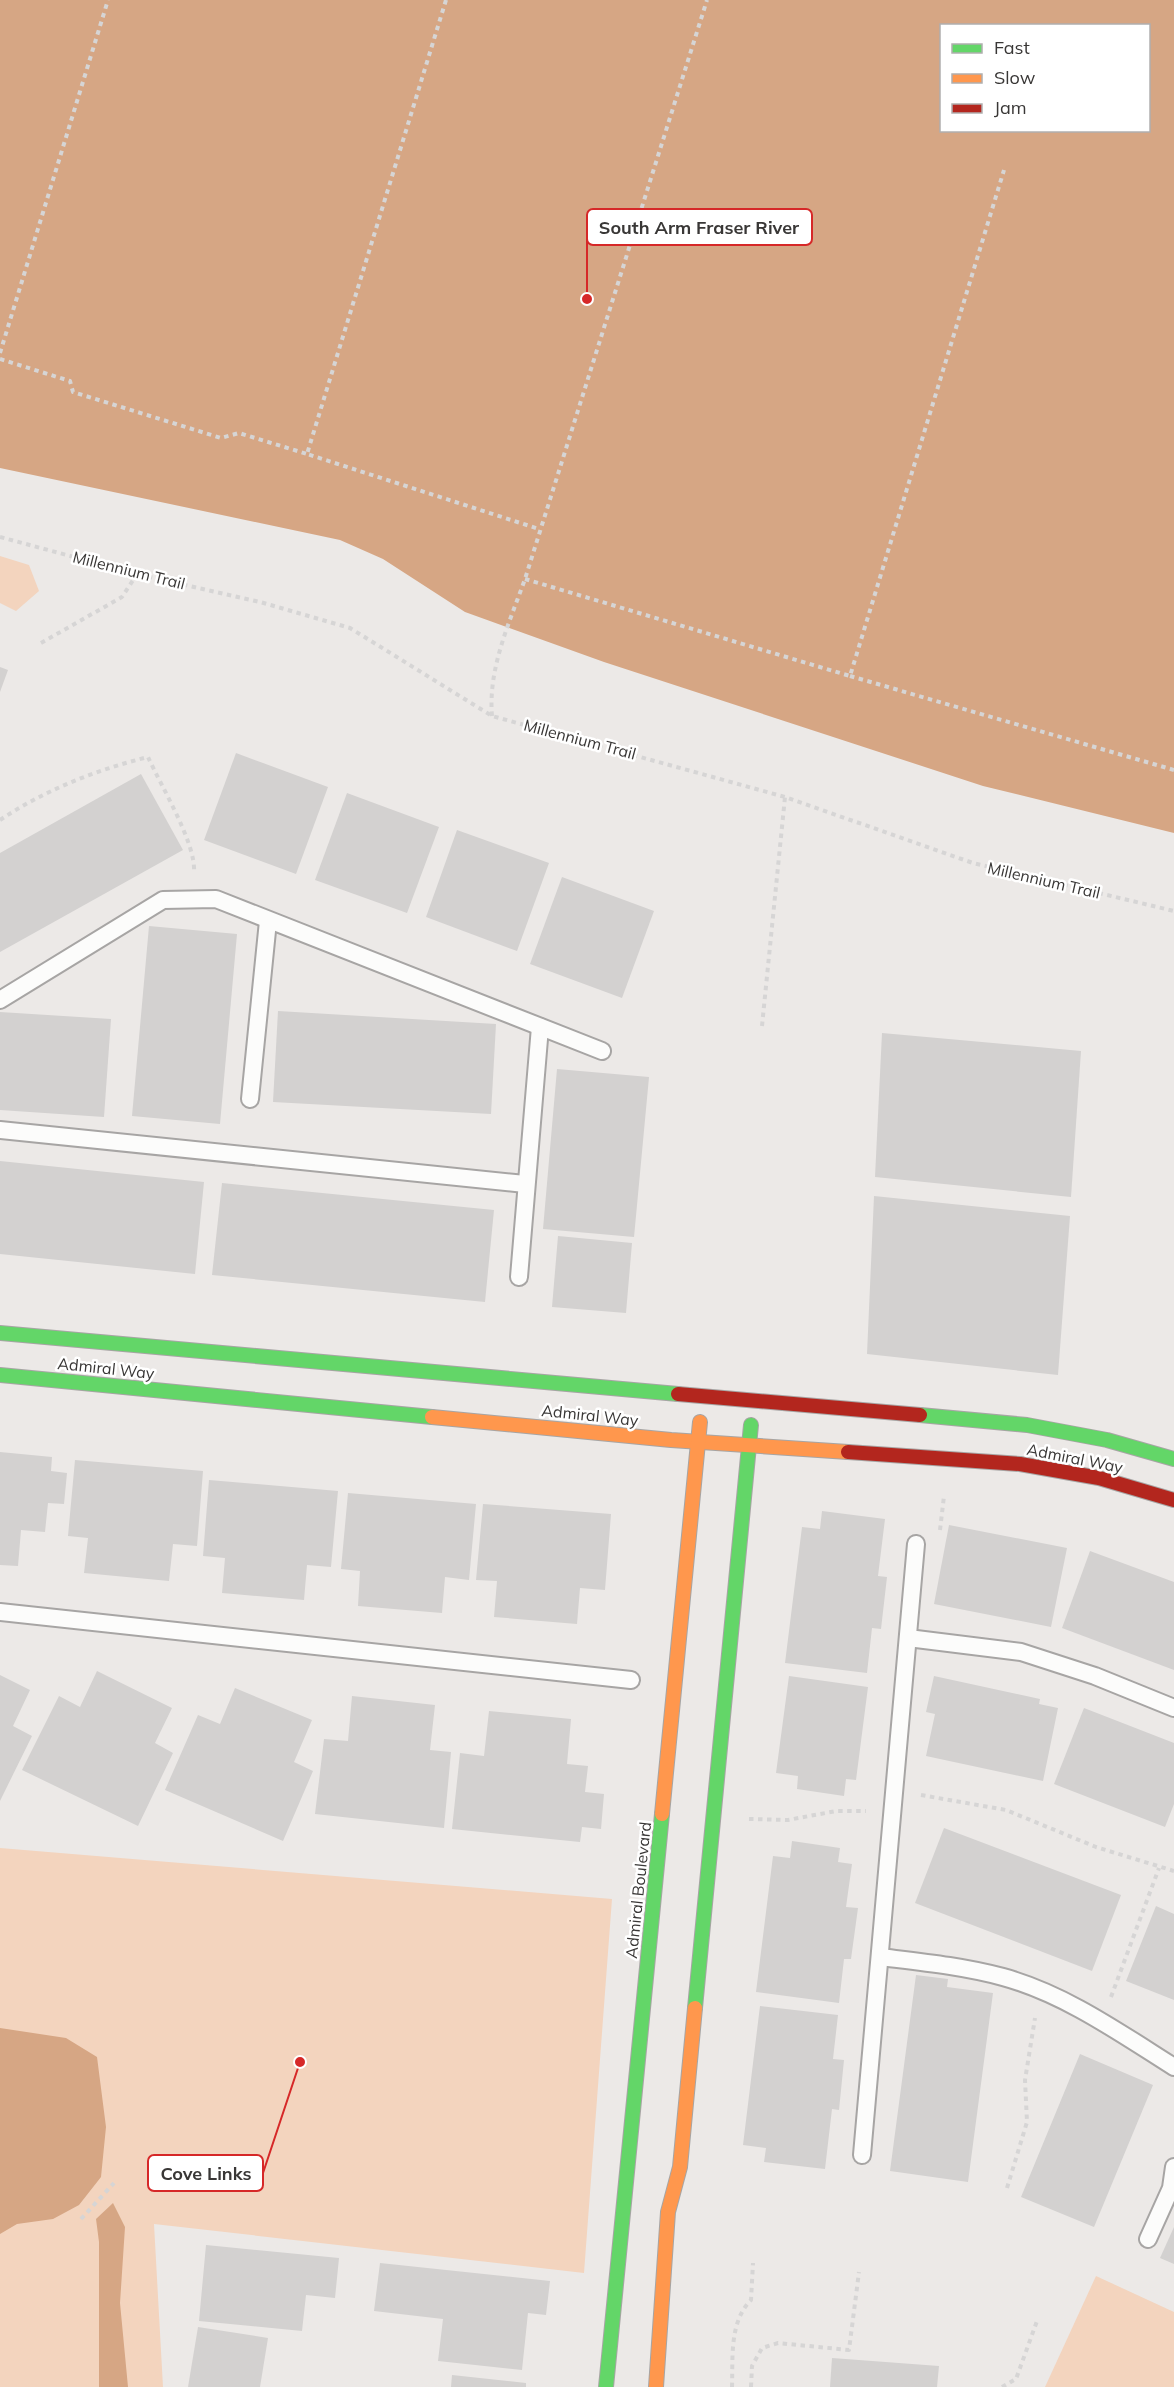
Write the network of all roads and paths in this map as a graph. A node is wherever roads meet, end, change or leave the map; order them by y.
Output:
1 (108, 0) edge
2 (446, 0) edge
3 (707, 0) edge
4 (1004, 170) dead end
5 (0, 353) edge
6 (0, 359) edge
7 (308, 454) junction
8 (539, 529) junction
9 (0, 537) edge
10 (137, 574) junction
11 (525, 579) junction
12 (41, 644) dead end
13 (850, 676) junction
14 (492, 716) junction
15 (1174, 770) edge
16 (785, 797) junction
17 (0, 820) edge
18 (193, 899) junction
19 (1174, 911) edge
20 (268, 921) junction
21 (0, 1000) edge
22 (762, 1026) dead end
23 (540, 1027) junction
24 (602, 1051) dead end
25 (250, 1099) dead end
26 (0, 1130) edge
27 (525, 1184) junction
28 (519, 1277) dead end
29 (0, 1333) edge
30 (0, 1375) edge
31 (703, 1396) junction
32 (753, 1402) junction
33 (1107, 1440) junction
34 (698, 1442) junction
35 (749, 1445) junction
36 (1174, 1459) edge
37 (1099, 1478) junction
38 (1174, 1500) edge
39 (916, 1544) dead end
40 (0, 1612) edge
41 (908, 1638) junction
42 (632, 1680) dead end
43 (1174, 1708) edge
44 (894, 1791) junction
45 (892, 1810) junction
46 (746, 1819) dead end
47 (1159, 1868) junction
48 (1174, 1871) edge
49 (880, 1957) junction
50 (1045, 1992) junction
51 (1102, 2021) junction
52 (1174, 2067) edge
53 (862, 2155) dead end
54 (1174, 2167) edge
55 (114, 2183) dead end
56 (1006, 2188) dead end
57 (81, 2219) dead end
58 (1148, 2239) dead end
59 (753, 2263) dead end
60 (860, 2272) dead end
61 (1037, 2321) dead end
62 (606, 2387) edge
63 (656, 2387) edge
64 (732, 2387) edge
65 (751, 2387) edge
66 (1002, 2387) edge

1 - 5 path
2 - 7 path
3 - 8 path
4 - 13 path
6 - 7 path
7 - 8 path
8 - 11 path
9 - 10 path, Millennium Trail
10 - 12 path
10 - 14 path, Millennium Trail
11 - 13 path
11 - 14 path
13 - 15 path
14 - 16 path, Millennium Trail
16 - 19 path, Millennium Trail
16 - 22 path
17 - 18 path
18 - 20 lane
18 - 21 lane
20 - 23 lane
20 - 25 lane
23 - 24 lane
23 - 27 lane
26 - 27 lane
27 - 28 lane
29 - 31 street, Admiral Way
30 - 34 street, Admiral Way
31 - 32 street, Admiral Way
31 - 34 street, Admiral Boulevard
32 - 33 street, Admiral Way
32 - 35 street
33 - 36 street, Admiral Way
33 - 37 lane
34 - 35 street, Admiral Way
34 - 62 street, Admiral Boulevard
35 - 37 street, Admiral Way
35 - 63 street
37 - 38 street, Admiral Way
39 - 41 lane
40 - 42 lane
41 - 43 lane
41 - 44 lane
44 - 45 lane
44 - 47 path
45 - 46 path
45 - 49 lane
47 - 48 path
47 - 51 path
49 - 50 lane
49 - 53 lane
50 - 51 lane
50 - 56 path
51 - 52 lane
54 - 58 lane
55 - 57 path
59 - 64 path
60 - 65 path
61 - 66 path

